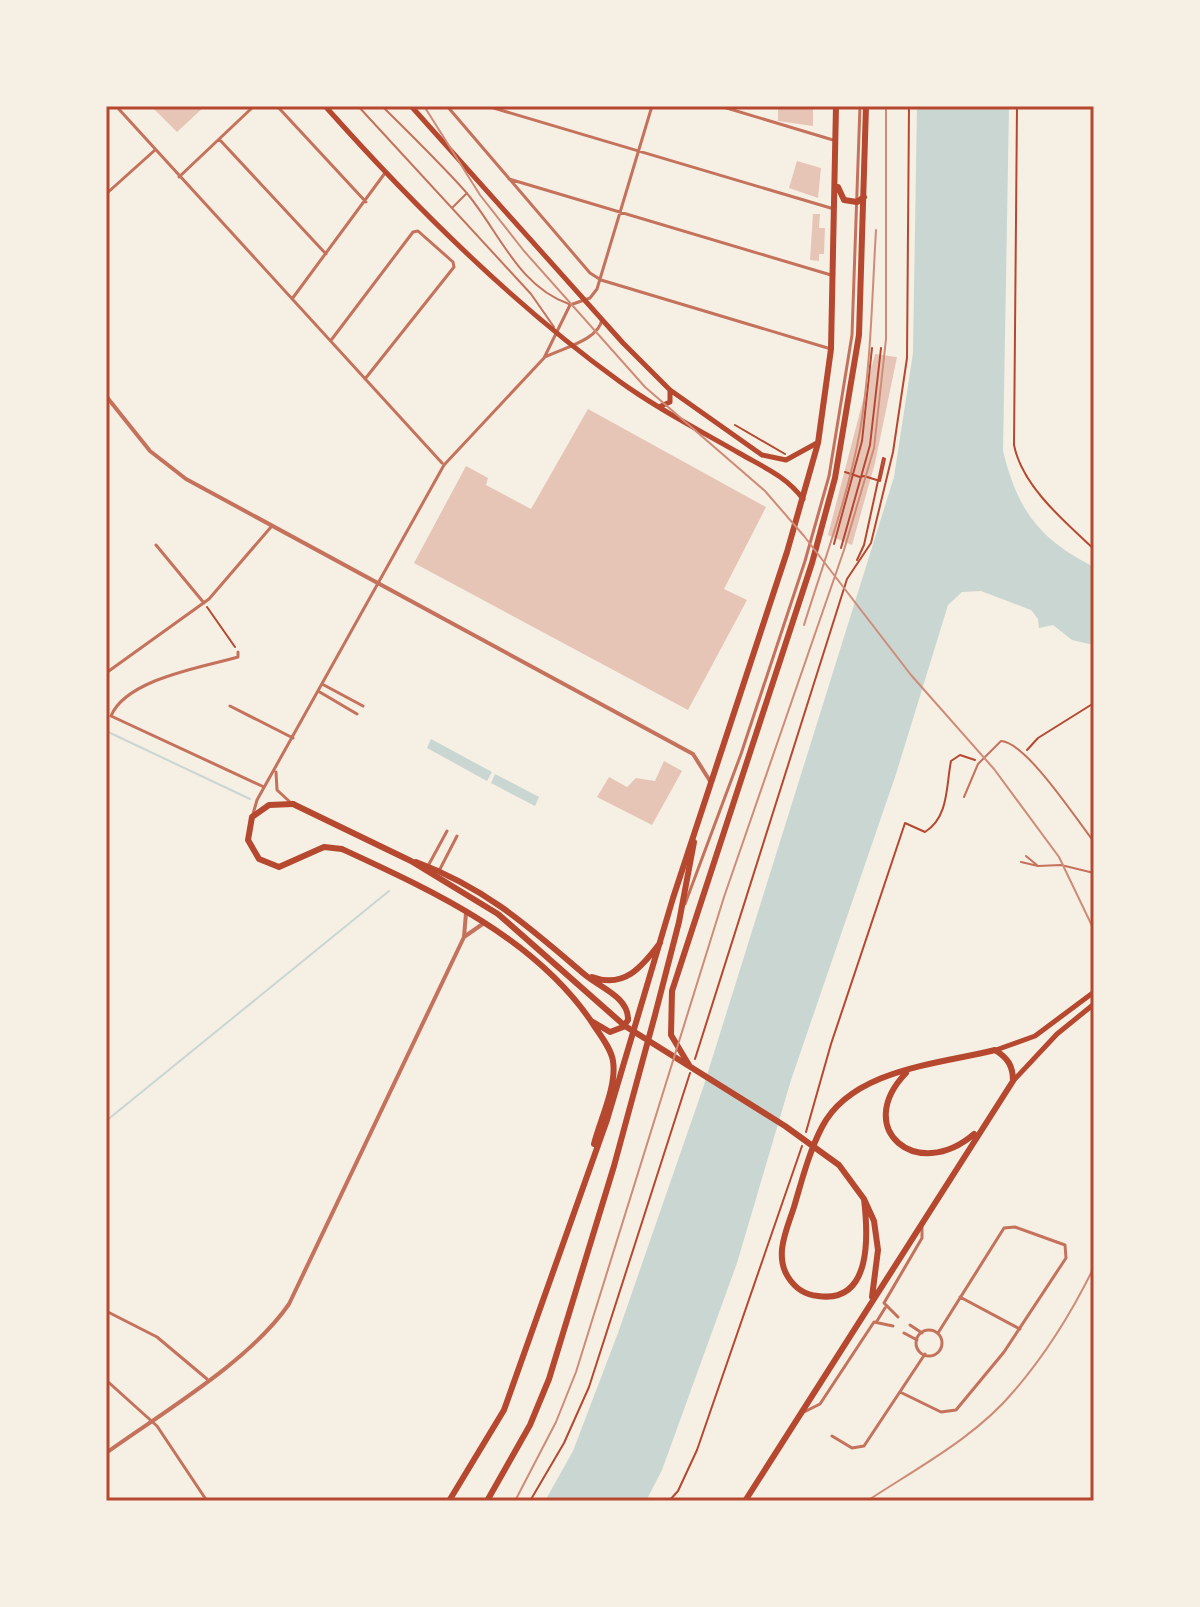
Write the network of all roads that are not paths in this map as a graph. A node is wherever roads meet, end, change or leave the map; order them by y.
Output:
1 (116, 106) edge
2 (254, 106) edge
3 (277, 106) edge
4 (325, 106) edge
5 (358, 106) edge
6 (382, 106) edge
7 (411, 106) edge
8 (447, 106) edge
9 (487, 106) edge
10 (652, 106) edge
11 (720, 106) edge
12 (836, 106) edge
13 (863, 106) edge
14 (219, 139) junction
15 (836, 141) junction
16 (155, 150) junction
17 (638, 151) junction
18 (385, 173) junction
19 (179, 177) junction
20 (509, 179) junction
21 (835, 179) junction
22 (467, 193) junction
23 (106, 194) edge
24 (864, 197) junction
25 (366, 202) junction
26 (857, 202) junction
27 (452, 209) junction
28 (834, 209) junction
29 (620, 214) junction
30 (326, 254) junction
31 (832, 275) junction
32 (601, 280) junction
33 (292, 300) junction
34 (585, 300) junction
35 (570, 305) junction
36 (602, 319) junction
37 (557, 331) junction
38 (332, 339) junction
39 (572, 343) junction
40 (831, 349) junction
41 (544, 358) junction
42 (365, 379) junction
43 (670, 390) junction
44 (106, 396) edge
45 (660, 406) junction
46 (818, 443) junction
47 (444, 465) junction
48 (803, 499) junction
49 (271, 527) junction
50 (156, 545) dead end
51 (378, 585) junction
52 (204, 603) junction
53 (238, 652) road end
54 (106, 673) edge
55 (322, 684) junction
56 (318, 691) junction
57 (230, 706) dead end
58 (363, 706) dead end
59 (357, 714) dead end
60 (293, 738) junction
61 (276, 768) junction
62 (712, 784) junction
63 (264, 787) junction
64 (964, 797) dead end
65 (293, 804) junction
66 (252, 817) junction
67 (447, 831) dead end
68 (457, 836) dead end
69 (694, 842) junction
70 (1094, 842) edge
71 (1026, 856) dead end
72 (411, 861) junction
73 (1021, 862) dead end
74 (1038, 866) junction
75 (428, 867) junction
76 (438, 873) junction
77 (1094, 873) edge
78 (466, 913) junction
79 (679, 922) junction
80 (484, 923) junction
81 (464, 937) junction
82 (662, 941) junction
83 (582, 973) junction
84 (1094, 992) edge
85 (1094, 1004) edge
86 (590, 1020) junction
87 (995, 1050) junction
88 (909, 1071) junction
89 (696, 1074) junction
90 (1013, 1081) junction
91 (980, 1128) junction
92 (587, 1171) junction
93 (864, 1199) junction
94 (922, 1220) junction
95 (960, 1297) junction
96 (872, 1300) junction
97 (885, 1308) junction
98 (106, 1311) edge
99 (898, 1317) dead end
100 (877, 1321) junction
101 (910, 1325) dead end
102 (893, 1326) dead end
103 (1020, 1329) junction
104 (904, 1333) dead end
105 (922, 1333) junction
106 (938, 1333) junction
107 (917, 1340) junction
108 (925, 1354) junction
109 (207, 1379) junction
110 (106, 1380) edge
111 (900, 1392) junction
112 (800, 1413) junction
113 (151, 1421) junction
114 (832, 1436) dead end
115 (106, 1453) edge
116 (207, 1501) edge
117 (449, 1501) edge
118 (487, 1501) edge
119 (745, 1501) edge

1 - 16 street
2 - 14 street
3 - 25 street
4 - 18 main road
5 - 27 lane
6 - 22 lane
7 - 34 main road
8 - 20 street
9 - 17 street
10 - 17 street
11 - 15 street
12 - 15 highway
13 - 24 highway
13 - 26 street
14 - 19 street
14 - 30 street
15 - 21 highway
16 - 19 street
16 - 23 street
17 - 28 street
17 - 29 street
18 - 25 street
18 - 37 main road
19 - 33 street
20 - 29 street
20 - 32 street
21 - 26 highway
21 - 28 highway
22 - 27 lane
22 - 35 lane
24 - 26 highway
24 - 89 highway
25 - 30 street
26 - 79 street
27 - 37 lane
28 - 31 highway
29 - 31 street
29 - 32 street
30 - 33 street
31 - 40 highway
32 - 34 street
32 - 40 street
33 - 38 street
34 - 35 street
34 - 36 main road
35 - 37 street
36 - 39 street
36 - 43 main road
37 - 39 main road
37 - 41 street
38 - 42 street
38 - 42 street
39 - 41 street
39 - 45 main road
40 - 46 highway
41 - 47 street
42 - 47 street
43 - 45 main road
43 - 46 main road
44 - 49 street
45 - 48 main road
46 - 48 highway
47 - 51 street
48 - 62 highway
49 - 51 street
49 - 52 street
50 - 52 street
51 - 55 street
51 - 62 street
52 - 54 street
53 - 63 street
55 - 56 street
55 - 58 street
56 - 59 street
56 - 60 street
57 - 60 street
60 - 61 street
61 - 63 street
61 - 65 street
62 - 69 highway
63 - 66 street
64 - 70 lane
65 - 66 highway
65 - 72 highway
66 - 78 highway
67 - 75 street
68 - 76 street
69 - 79 highway
69 - 82 highway
71 - 74 lane
72 - 75 highway
72 - 89 highway
73 - 74 lane
74 - 77 lane
75 - 76 highway
76 - 83 highway
78 - 80 highway
78 - 81 street
79 - 118 highway
80 - 81 street
80 - 86 highway
81 - 109 street
82 - 83 highway
82 - 92 highway
83 - 86 highway
84 - 87 main road
85 - 90 main road
86 - 92 highway
87 - 88 highway
87 - 90 highway
88 - 91 highway
88 - 93 highway
89 - 93 highway
90 - 91 highway
91 - 94 highway
92 - 117 highway
93 - 96 highway
94 - 96 highway
94 - 97 street
95 - 103 street
95 - 103 street
95 - 106 street
96 - 112 highway
97 - 99 street
97 - 100 street
98 - 109 street
100 - 102 street
100 - 112 street
101 - 105 street
103 - 111 street
104 - 107 street
105 - 106 street
105 - 107 street
106 - 108 street
107 - 108 street
108 - 111 street
109 - 113 street
110 - 113 street
111 - 114 street
112 - 119 highway
113 - 115 street
113 - 116 street

